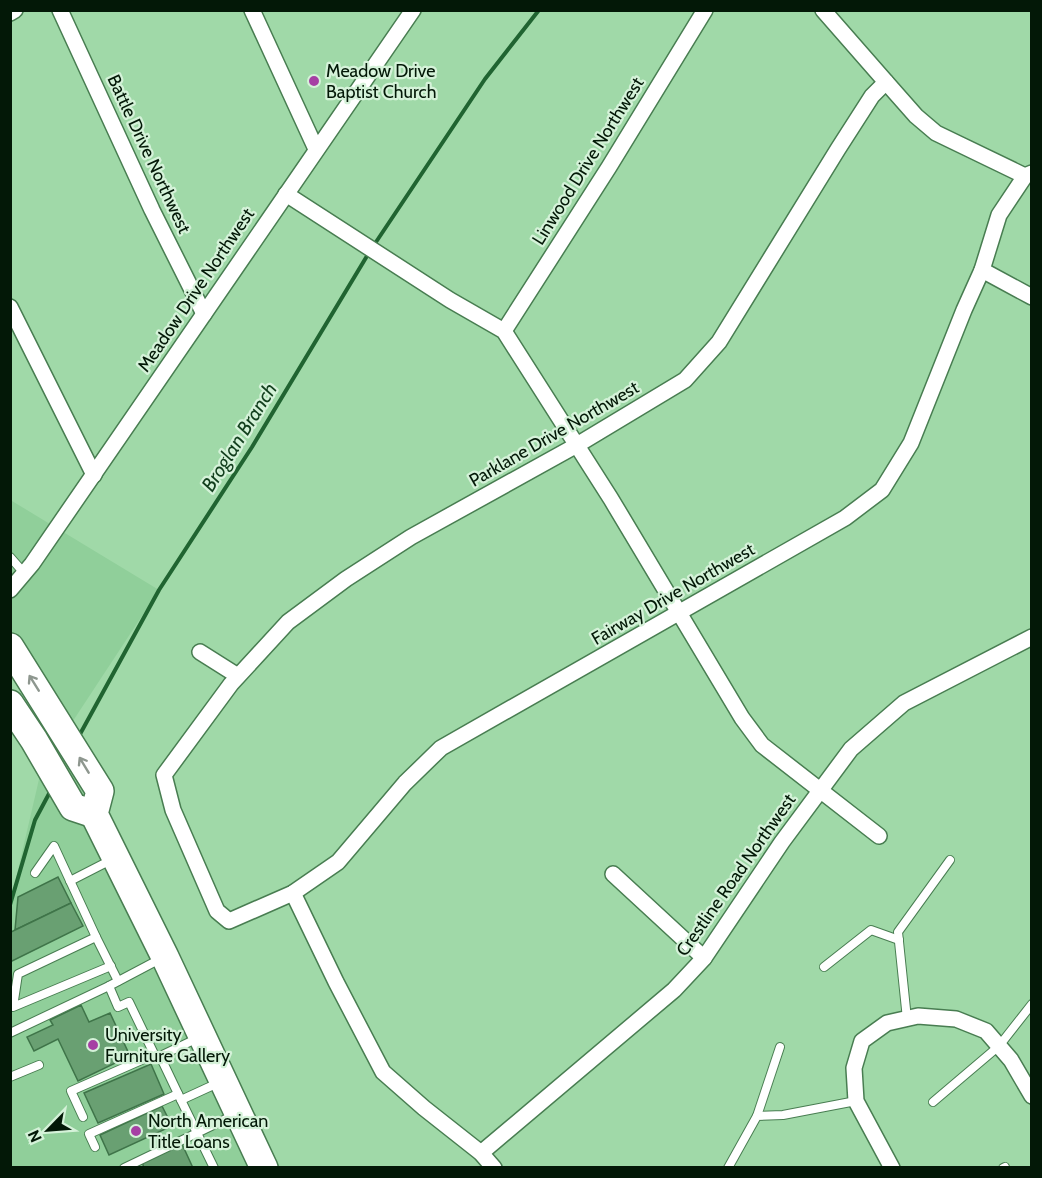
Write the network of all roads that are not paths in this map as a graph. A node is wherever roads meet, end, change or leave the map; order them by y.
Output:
1 (15, 10) edge
2 (60, 10) edge
3 (252, 10) edge
4 (413, 10) edge
5 (705, 10) edge
6 (823, 10) edge
7 (10, 13) edge
8 (886, 82) junction
9 (316, 149) junction
10 (1028, 174) edge
11 (286, 194) junction
12 (982, 270) junction
13 (1032, 297) edge
14 (10, 308) edge
15 (204, 314) junction
16 (504, 331) junction
17 (577, 445) junction
18 (94, 475) junction
19 (10, 557) edge
20 (24, 573) junction
21 (10, 590) edge
22 (680, 613) junction
23 (1032, 637) edge
24 (10, 646) edge
25 (200, 652) dead end
26 (238, 676) junction
27 (10, 705) edge
28 (820, 790) junction
29 (94, 814) junction
30 (879, 836) dead end
31 (116, 857) junction
32 (950, 860) dead end
33 (34, 873) dead end
34 (613, 874) dead end
35 (70, 881) junction
36 (293, 893) junction
37 (210, 896) joint
38 (96, 937) junction
39 (899, 940) junction
40 (165, 957) junction
41 (704, 958) junction
42 (111, 966) junction
43 (824, 967) dead end
44 (118, 981) junction
45 (109, 986) junction
46 (1032, 1004) edge
47 (907, 1019) junction
48 (10, 1033) edge
49 (202, 1036) junction
50 (999, 1046) junction
51 (780, 1047) dead end
52 (157, 1055) junction
53 (39, 1065) dead end
54 (10, 1077) edge
55 (223, 1080) junction
56 (1032, 1096) edge
57 (180, 1097) junction
58 (856, 1101) junction
59 (933, 1102) dead end
60 (238, 1113) junction
61 (757, 1116) junction
62 (83, 1117) dead end
63 (197, 1132) junction
64 (95, 1147) dead end
65 (481, 1153) junction
66 (124, 1167) edge
67 (214, 1167) edge
68 (263, 1167) edge
69 (494, 1167) edge
70 (728, 1167) edge
71 (892, 1167) edge

1 - 7 street
2 - 15 street, Battle Drive Northwest
3 - 9 street
4 - 9 street, Meadow Drive Northwest
5 - 16 street, Linwood Drive Northwest
6 - 8 street
8 - 10 street
8 - 17 street, Parklane Drive Northwest
9 - 11 street, Meadow Drive Northwest
10 - 12 street, Fairway Drive Northwest
11 - 15 street, Meadow Drive Northwest
11 - 16 street
12 - 13 street
12 - 22 street, Fairway Drive Northwest
14 - 18 street
15 - 18 street, Meadow Drive Northwest
16 - 17 street
17 - 22 street
17 - 26 street, Parklane Drive Northwest
18 - 20 street, Meadow Drive Northwest
19 - 20 lane
20 - 21 street, Meadow Drive Northwest
22 - 28 street
22 - 36 street, Fairway Drive Northwest
23 - 28 street, Crestline Road Northwest
29 -> 24 highway
25 - 26 street
26 - 37 street, Parklane Drive Northwest
27 - 29 highway
28 - 30 street
28 - 41 street, Crestline Road Northwest
29 - 31 highway
31 - 35 lane
31 - 40 highway
32 - 39 lane
33 - 35 lane
34 - 41 street
35 - 38 lane
36 - 37 street, Fairway Drive Northwest
36 - 65 street
38 - 42 lane
38 - 42 lane
39 - 43 lane
39 - 47 lane
40 - 44 lane
40 - 49 highway
41 - 65 street, Crestline Road Northwest
42 - 44 lane
44 - 45 lane
45 - 48 lane
45 - 52 lane
46 - 50 lane
47 - 50 street
47 - 58 street
49 - 52 lane
49 - 55 highway
50 - 56 street
50 - 59 lane
51 - 61 lane
52 - 57 lane
52 - 62 lane
53 - 54 lane
55 - 57 lane
55 - 60 highway
57 - 63 lane
57 - 64 lane
58 - 61 lane
58 - 71 street
60 - 63 lane
60 - 68 highway
61 - 70 lane
63 - 66 lane
63 - 67 lane
65 - 69 street

